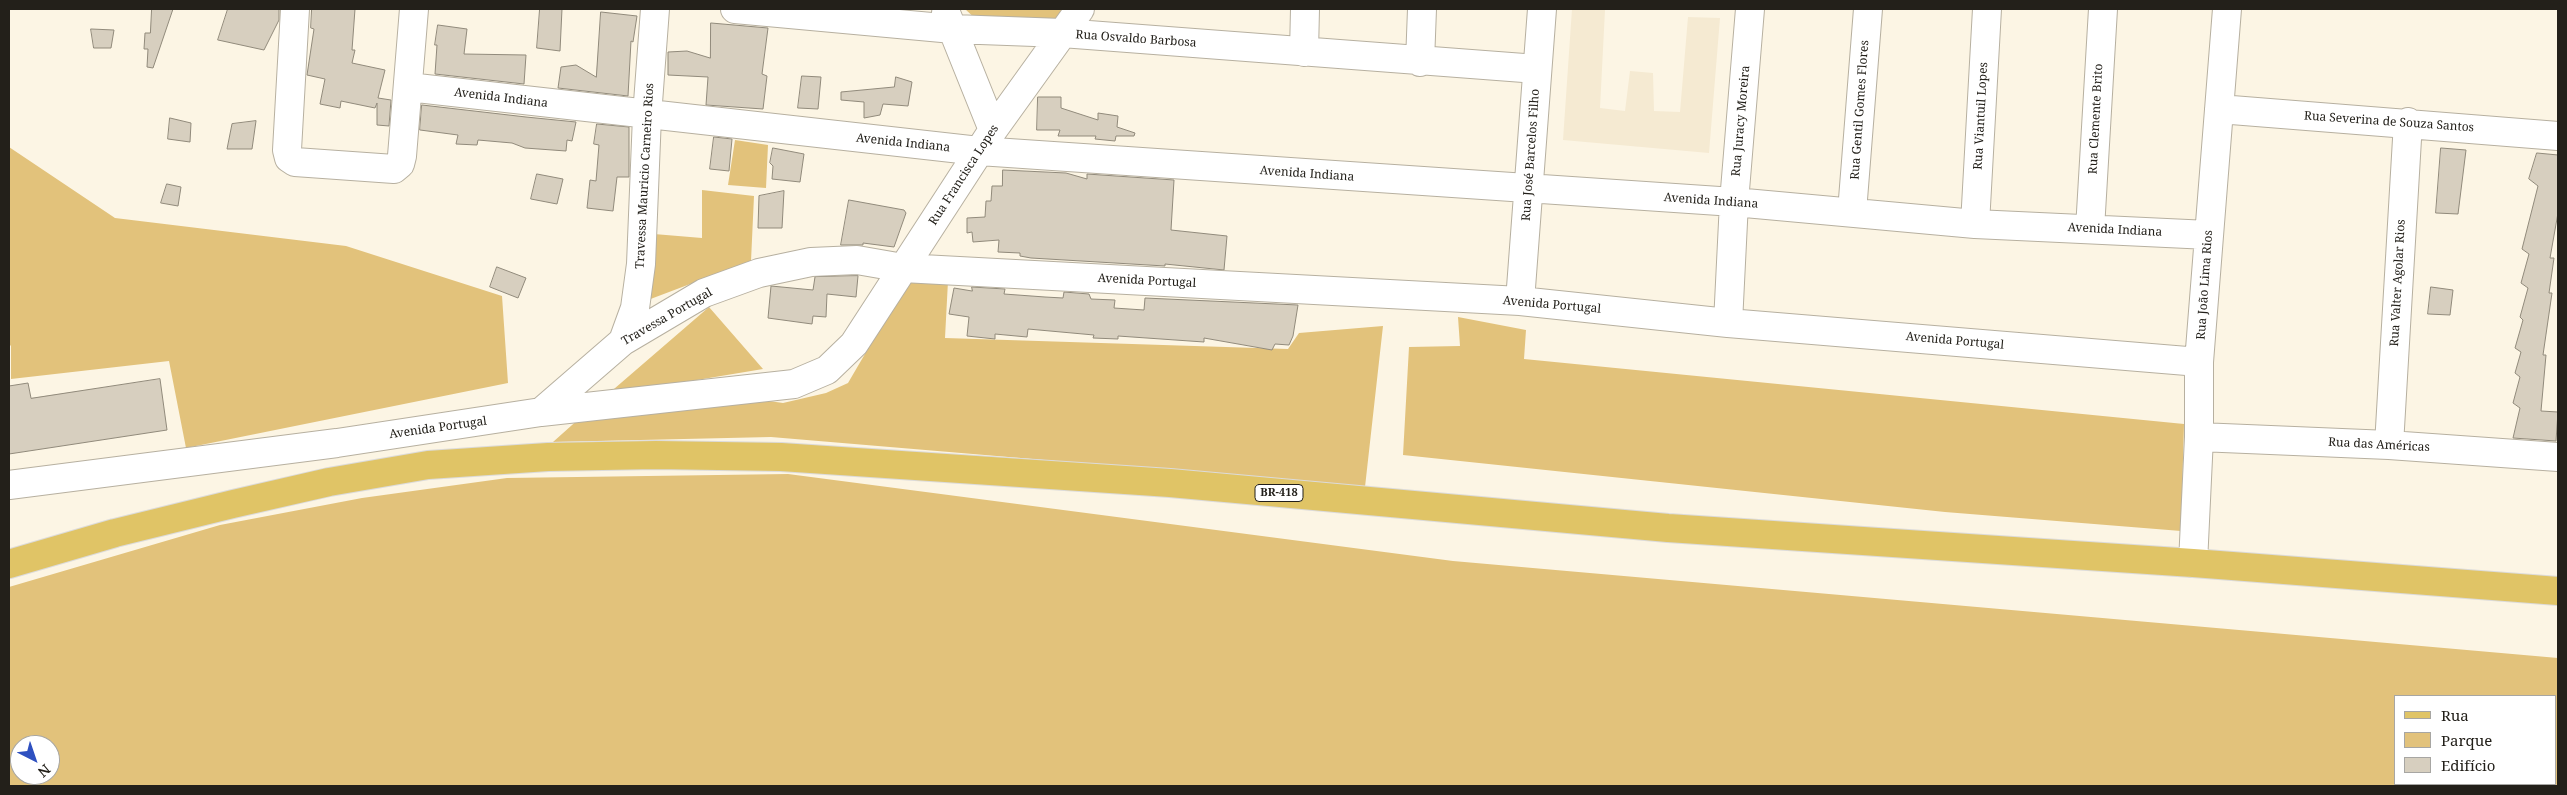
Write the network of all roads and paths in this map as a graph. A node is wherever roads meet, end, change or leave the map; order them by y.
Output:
1 (295, 9) edge
2 (414, 9) edge
3 (655, 9) edge
4 (735, 9) edge
5 (1080, 9) edge
6 (1305, 9) edge
7 (1422, 9) edge
8 (1542, 9) edge
9 (1750, 9) edge
10 (1868, 9) edge
11 (1987, 9) edge
12 (2103, 9) edge
13 (2226, 9) edge
14 (948, 19) edge
15 (1062, 34) junction
16 (1304, 52) junction
17 (1420, 62) junction
18 (1537, 69) junction
19 (408, 87) junction
20 (2219, 109) junction
21 (647, 116) junction
22 (2408, 122) junction
23 (2558, 136) edge
24 (986, 141) junction
25 (1528, 189) junction
26 (1734, 202) junction
27 (1852, 212) junction
28 (1975, 224) junction
29 (2090, 229) junction
30 (2208, 235) junction
31 (903, 268) junction
32 (1520, 302) junction
33 (1728, 322) junction
34 (623, 341) junction
35 (854, 344) joint
36 (2199, 362) junction
37 (541, 412) junction
38 (2199, 436) junction
39 (2389, 445) junction
40 (2558, 457) edge
41 (9, 485) edge
42 (2193, 563) junction
43 (9, 564) edge
44 (2558, 591) edge

1 - 19 street
2 - 19 street
3 - 21 street, Travessa Mauricio Carneiro Rios
4 - 14 street, Rua Osvaldo Barbosa
5 - 15 street, Rua Francisca Lopes
6 - 16 street
7 - 17 street
8 - 18 street, Rua José Barcelos Filho
9 - 26 street, Rua Juracy Moreira
10 - 27 street, Rua Gentil Gomes Flores
11 - 28 street, Rua Viantuil Lopes
12 - 29 street, Rua Clemente Brito
13 - 20 street, Rua João Lima Rios
14 - 15 street, Rua Osvaldo Barbosa
14 - 24 street
15 - 16 street, Rua Osvaldo Barbosa
15 - 24 street, Rua Francisca Lopes
16 - 17 street, Rua Osvaldo Barbosa
17 - 18 street, Rua Osvaldo Barbosa
18 - 25 street, Rua José Barcelos Filho
19 - 21 street, Avenida Indiana
20 - 22 street, Rua Severina de Souza Santos
20 - 30 street, Rua João Lima Rios
21 - 24 street, Avenida Indiana
21 - 34 street, Travessa Mauricio Carneiro Rios
22 - 23 street, Rua Severina de Souza Santos
22 - 39 street, Rua Valter Agolar Rios
24 - 25 street, Avenida Indiana
24 - 31 street, Rua Francisca Lopes
25 - 26 street, Avenida Indiana
25 - 32 street, Rua José Barcelos Filho
26 - 27 street, Avenida Indiana
26 - 33 street, Rua Juracy Moreira
27 - 28 street, Avenida Indiana
28 - 29 street, Avenida Indiana
29 - 30 street, Avenida Indiana
30 - 36 street, Rua João Lima Rios
31 - 32 street, Avenida Portugal
31 - 34 street, Travessa Portugal
31 - 35 street, Rua Francisca Lopes
32 - 33 street, Avenida Portugal
33 - 36 street, Avenida Portugal
34 - 37 street, Travessa Portugal
35 - 37 street, Avenida Portugal
36 - 38 street, Rua João Lima Rios
37 - 41 street, Avenida Portugal
38 - 39 street, Rua das Américas
38 - 42 street, Rua João Lima Rios
39 - 40 street, Rua das Américas
42 - 43 main road, BR-418
42 - 44 main road, BR-418

